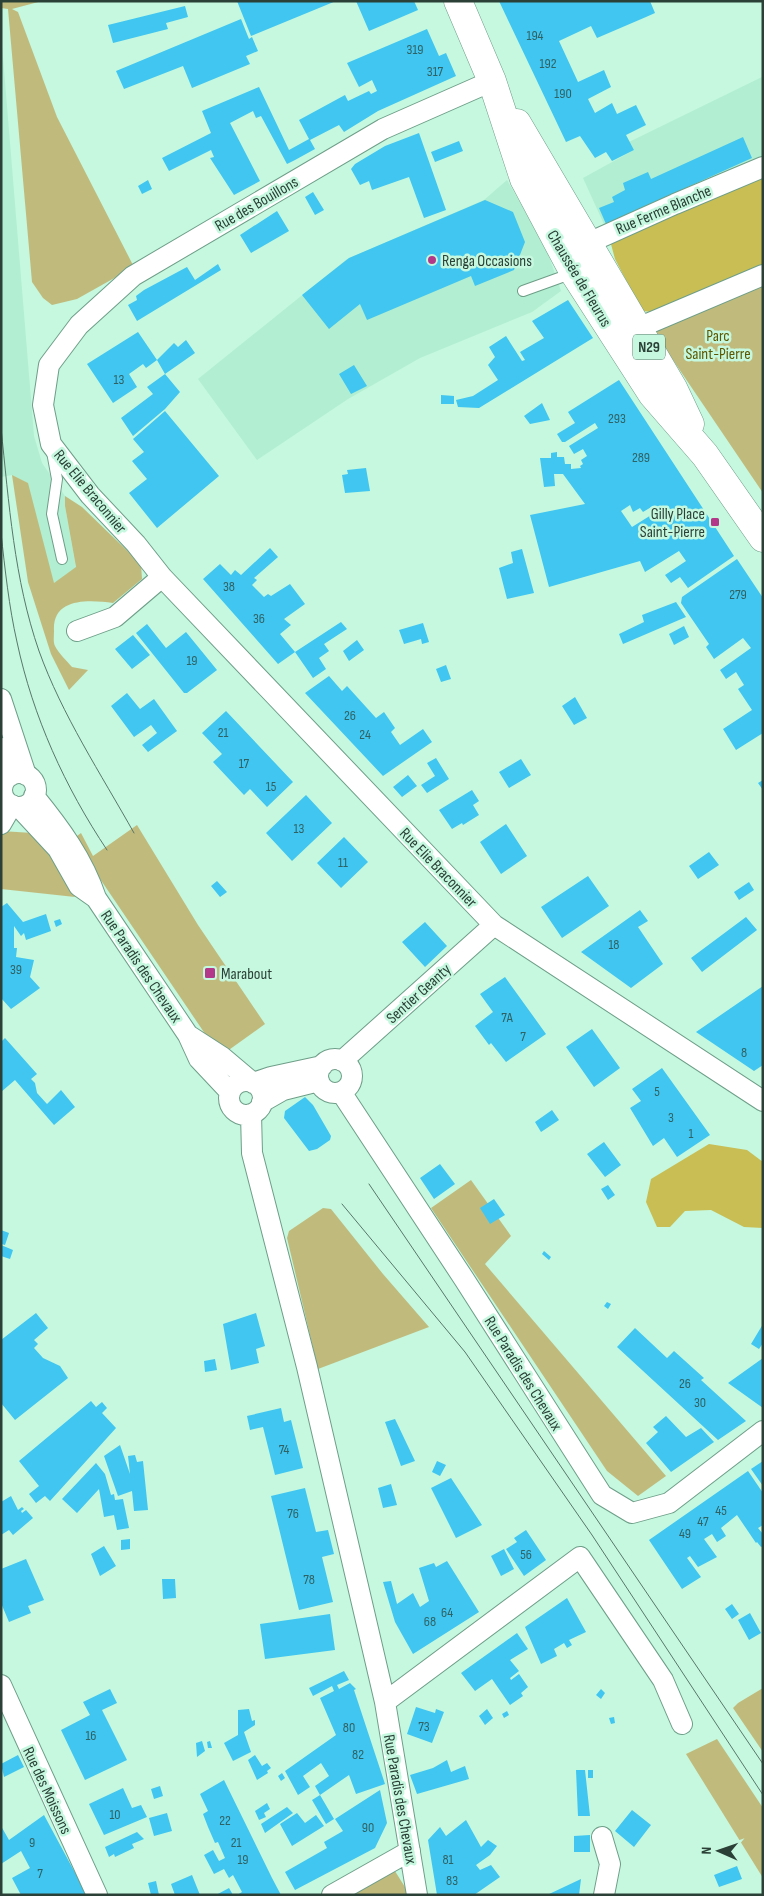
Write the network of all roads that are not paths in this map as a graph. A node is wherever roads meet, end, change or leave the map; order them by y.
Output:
1 (458, 1) edge
2 (492, 81) junction
3 (763, 167) edge
4 (575, 257) junction
5 (763, 276) edge
6 (523, 291) dead end
7 (638, 328) junction
8 (50, 365) joint
9 (51, 444) junction
10 (706, 455) junction
11 (759, 525) edge
12 (62, 560) dead end
13 (162, 577) junction
14 (77, 631) dead end
15 (1, 699) edge
16 (1, 748) edge
17 (15, 791) edge
18 (1, 824) edge
19 (494, 925) junction
20 (188, 1035) junction
21 (342, 1061) junction
22 (320, 1073) junction
23 (253, 1083) junction
24 (230, 1092) junction
25 (341, 1092) junction
26 (763, 1101) edge
27 (257, 1108) junction
28 (763, 1431) edge
29 (1, 1685) edge
30 (385, 1702) junction
31 (682, 1724) dead end
32 (602, 1837) dead end
33 (410, 1851) junction
34 (97, 1895) edge
35 (332, 1895) edge
36 (417, 1895) edge
37 (604, 1895) edge

1 - 2 main road, Chaussée de Fleurus / N29
2 - 4 main road, Chaussée de Fleurus / N29
2 - 8 street, Rue des Bouillons
3 - 4 street, Rue Ferme Blanche
4 - 6 lane
4 - 7 main road, Chaussée de Fleurus / N29
4 - 10 main road, Chaussée de Fleurus / N29
5 - 7 street
7 - 10 main road, Chaussée de Fleurus / N29
8 - 9 street, Rue Elie Braconnier
9 - 12 lane
9 - 13 street, Rue Elie Braconnier
10 - 11 main road, Chaussée de Fleurus / N29
13 - 14 street
13 - 19 street, Rue Elie Braconnier
15 - 17 street
16 - 17 street
17 - 18 street
17 - 20 street, Rue Paradis des Chevaux
19 - 21 street, Sentier Geanty
19 - 26 street, Rue Elie Braconnier
20 - 23 street, Rue Paradis des Chevaux
20 - 24 street, Rue Paradis des Chevaux
21 - 22 street
21 - 25 street
22 - 23 street
22 - 25 street
22 - 27 street
23 - 24 street
23 - 27 street
24 - 27 street
25 - 28 street, Rue Paradis des Chevaux
27 - 30 street, Rue Paradis des Chevaux
29 - 34 street, Rue des Moissons
30 - 31 street
30 - 33 street, Rue Paradis des Chevaux
32 - 37 street
33 - 35 street
33 - 36 street, Rue Paradis des Chevaux

